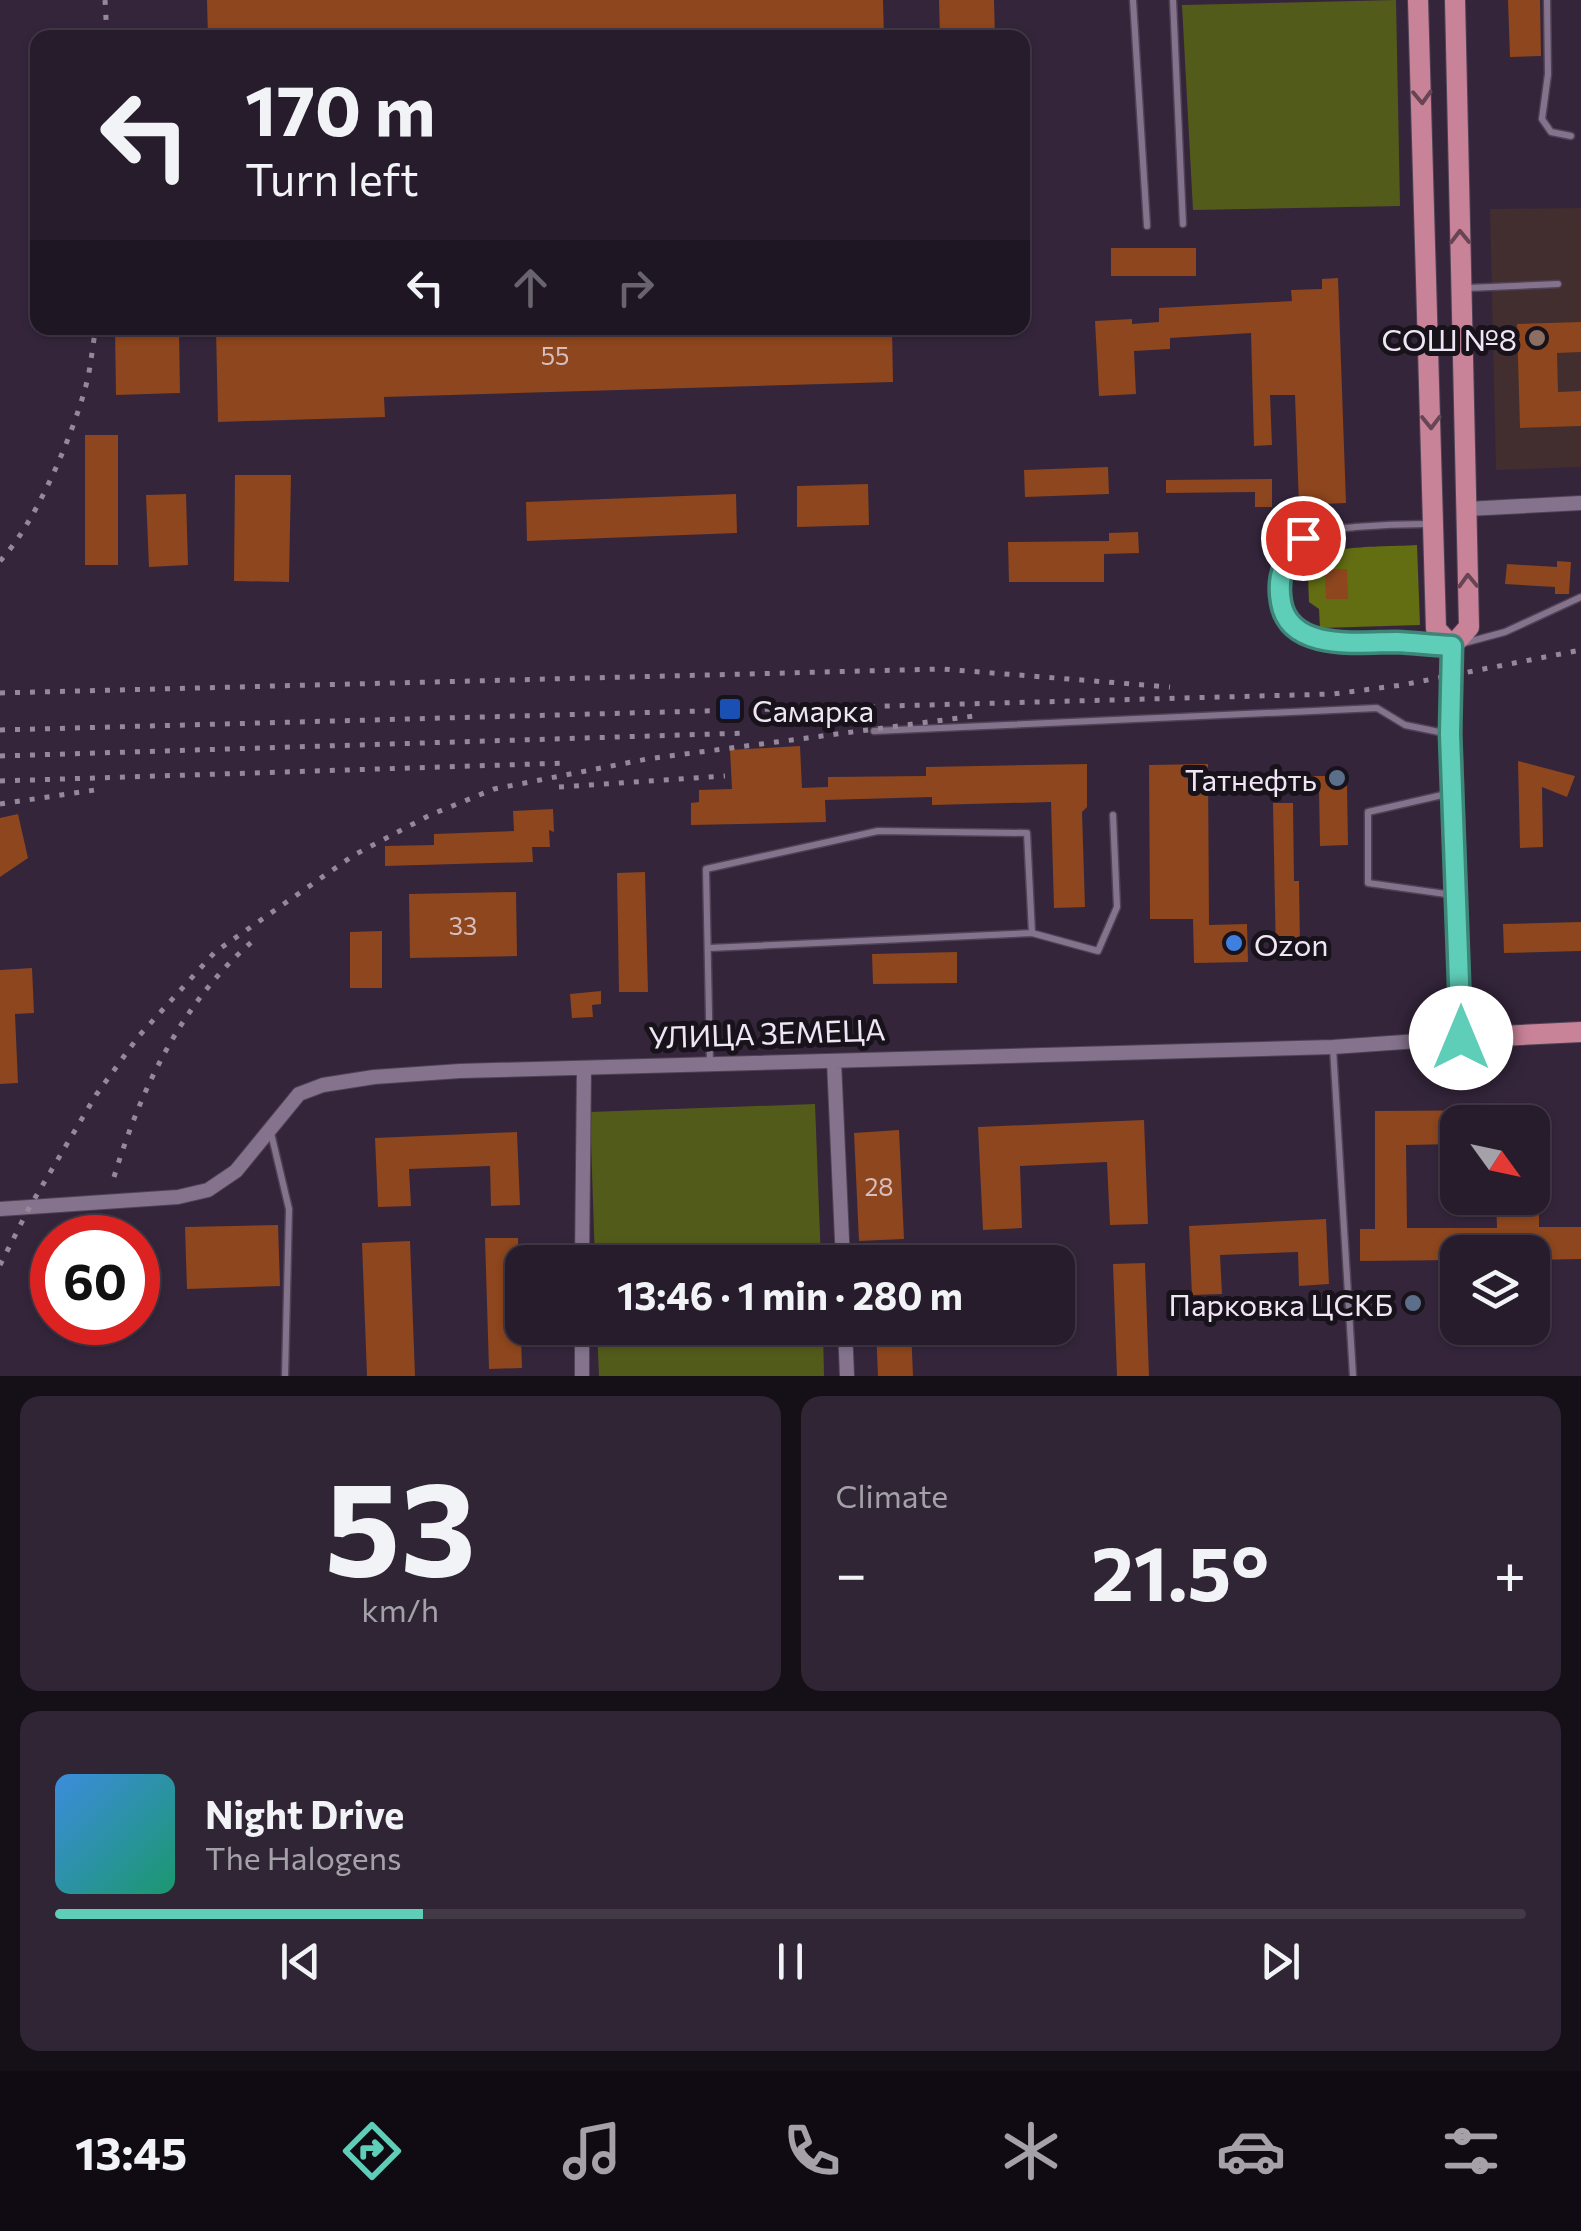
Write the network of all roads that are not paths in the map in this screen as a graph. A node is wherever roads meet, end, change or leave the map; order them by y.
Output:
1 (1133, 0) edge
2 (1173, 0) edge
3 (1418, 0) edge
4 (1455, 0) edge
5 (1547, 0) edge
6 (1571, 136) dead end
7 (1183, 224) dead end
8 (1147, 226) dead end
9 (1558, 284) dead end
10 (1460, 289) junction
11 (1581, 503) edge
12 (1466, 510) junction
13 (1433, 524) junction
14 (1581, 597) edge
15 (1452, 646) junction
16 (874, 731) dead end
17 (1450, 734) junction
18 (1452, 793) junction
19 (1113, 815) dead end
20 (1457, 896) junction
21 (1032, 933) junction
22 (709, 948) junction
23 (1581, 1032) edge
24 (1461, 1038) junction
25 (1333, 1047) junction
26 (834, 1061) junction
27 (710, 1064) junction
28 (584, 1068) junction
29 (269, 1128) junction
30 (0, 1209) edge
31 (582, 1245) edge
32 (841, 1245) edge
33 (1351, 1300) junction
34 (1377, 1300) dead end
35 (582, 1345) edge
36 (847, 1345) edge
37 (285, 1376) edge
38 (582, 1376) edge
39 (848, 1376) edge
40 (1353, 1376) edge

1 - 8 lane
2 - 7 lane
3 -> 13 main road
10 -> 4 main road
5 - 6 lane
9 - 10 lane
10 - 12 main road
11 - 12 street
15 -> 12 main road
13 - 15 main road
13 - 15 lane
14 - 15 lane
15 - 17 main road
16 - 17 lane
17 - 18 main road
18 - 20 main road
18 - 20 lane
19 - 21 lane
20 - 24 main road
21 - 22 lane
21 - 22 lane
22 - 27 lane
23 - 24 main road, УЛИЦА ЗЕМЕЦА
24 - 25 street, УЛИЦА ЗЕМЕЦА
25 - 26 street, УЛИЦА ЗЕМЕЦА
25 - 33 lane
26 - 27 street, УЛИЦА ЗЕМЕЦА
26 - 32 street
27 - 28 street, УЛИЦА ЗЕМЕЦА
28 - 29 street, УЛИЦА ЗЕМЕЦА
28 - 31 street
29 - 30 street, УЛИЦА ЗЕМЕЦА
29 - 37 lane
33 - 34 lane
33 - 40 lane
35 - 38 street
36 - 39 street

